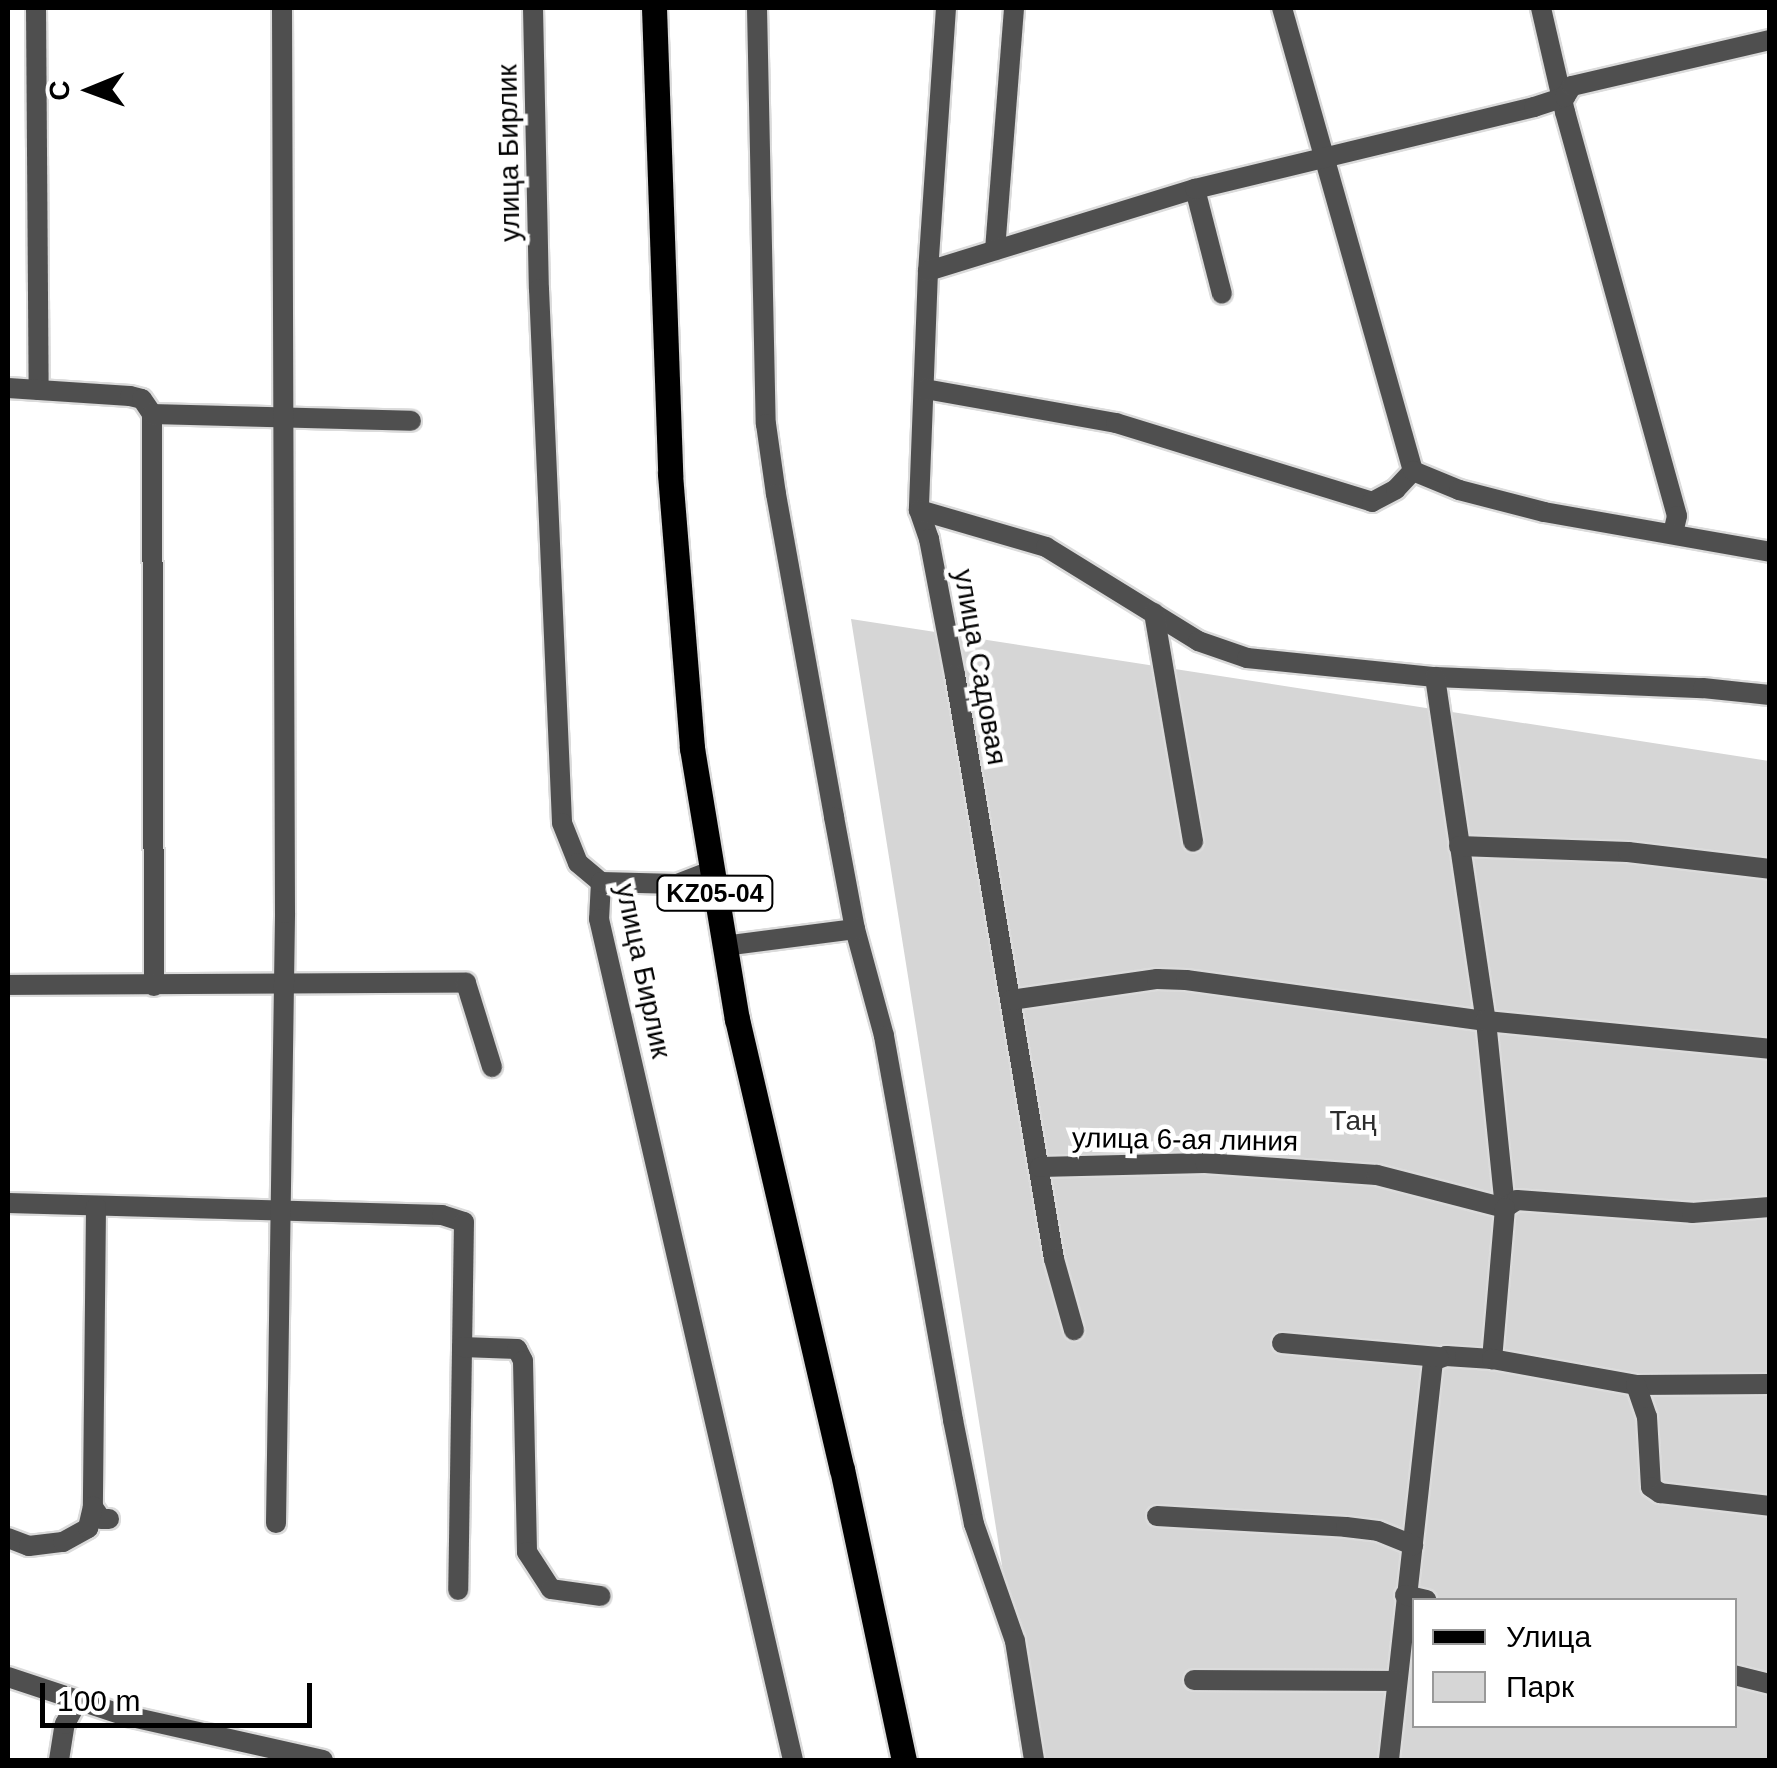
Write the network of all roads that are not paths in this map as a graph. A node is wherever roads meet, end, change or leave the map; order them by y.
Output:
1 (36, 8) edge
2 (282, 8) edge
3 (533, 8) edge
4 (654, 8) edge
5 (757, 8) edge
6 (946, 8) edge
7 (1014, 8) edge
8 (1282, 8) edge
9 (1541, 8) edge
10 (1770, 40) edge
11 (1565, 98) junction
12 (1323, 158) junction
13 (1195, 189) junction
14 (994, 250) junction
15 (928, 271) junction
16 (1222, 294) dead end
17 (8, 388) edge
18 (925, 389) junction
19 (39, 390) junction
20 (152, 414) junction
21 (285, 420) junction
22 (411, 420) dead end
23 (1413, 471) junction
24 (919, 510) junction
25 (1673, 534) junction
26 (1770, 552) edge
27 (1154, 613) junction
28 (1435, 677) junction
29 (1770, 695) edge
30 (1193, 842) dead end
31 (1459, 846) junction
32 (1770, 869) edge
33 (711, 871) junction
34 (601, 882) junction
35 (856, 929) junction
36 (724, 946) junction
37 (8, 985) edge
38 (154, 986) junction
39 (282, 986) junction
40 (1011, 1000) junction
41 (1486, 1021) junction
42 (1770, 1049) edge
43 (492, 1067) dead end
44 (1040, 1167) junction
45 (8, 1203) edge
46 (1770, 1207) edge
47 (96, 1208) junction
48 (1505, 1208) junction
49 (282, 1210) junction
50 (1074, 1330) dead end
51 (1282, 1343) dead end
52 (462, 1347) junction
53 (1438, 1356) junction
54 (1492, 1359) junction
55 (1770, 1384) edge
56 (1636, 1385) junction
57 (1770, 1506) edge
58 (1157, 1516) dead end
59 (276, 1523) dead end
60 (8, 1538) edge
61 (1413, 1545) junction
62 (458, 1590) dead end
63 (1404, 1595) junction
64 (600, 1596) dead end
65 (1417, 1598) edge
66 (1737, 1676) edge
67 (8, 1678) edge
68 (1194, 1680) dead end
69 (1395, 1682) junction
70 (1770, 1684) edge
71 (77, 1701) junction
72 (59, 1760) edge
73 (324, 1760) edge
74 (793, 1760) edge
75 (904, 1760) edge
76 (1034, 1760) edge
77 (1390, 1760) edge

1 - 19 street
2 - 21 street
3 - 34 street, улица Бирлик
4 - 33 main road, KZ05-04
5 - 35 street
6 - 15 street, улица Садовая
7 - 14 street
8 - 12 street
9 - 11 street
10 - 11 street
11 - 12 street
11 - 25 street
12 - 13 street
12 - 23 street
13 - 14 street
13 - 16 street
14 - 15 street
15 - 18 street, улица Садовая
17 - 19 street
18 - 23 street
18 - 24 street, улица Садовая
19 - 20 street
20 - 21 street
20 - 38 street
21 - 22 street
21 - 39 street
23 - 25 street
24 - 27 street
24 - 40 street, улица Садовая
25 - 26 street
27 - 28 street
27 - 30 street
28 - 29 street
28 - 31 street
31 - 32 street
31 - 41 street
33 - 34 street
33 - 36 main road, KZ05-04
34 - 74 street, улица Бирлик
35 - 36 street
35 - 76 street
36 - 75 main road, KZ05-04
37 - 38 street
38 - 39 street
39 - 43 street
39 - 49 street
40 - 41 street
40 - 44 street, улица Садовая
41 - 42 street
41 - 48 street
44 - 48 street, улица 6-ая линия
44 - 50 street, улица Садовая
45 - 47 street
46 - 48 street
47 - 49 street
47 - 60 street
48 - 54 street
49 - 52 street
49 - 59 street
51 - 53 street
52 - 62 street
52 - 64 street
53 - 54 street
53 - 61 street
54 - 56 street
55 - 56 street
56 - 57 street
58 - 61 street
61 - 63 street
63 - 65 street
63 - 69 street
66 - 70 street
67 - 71 street
68 - 69 street
69 - 77 street
71 - 72 street
71 - 73 street

